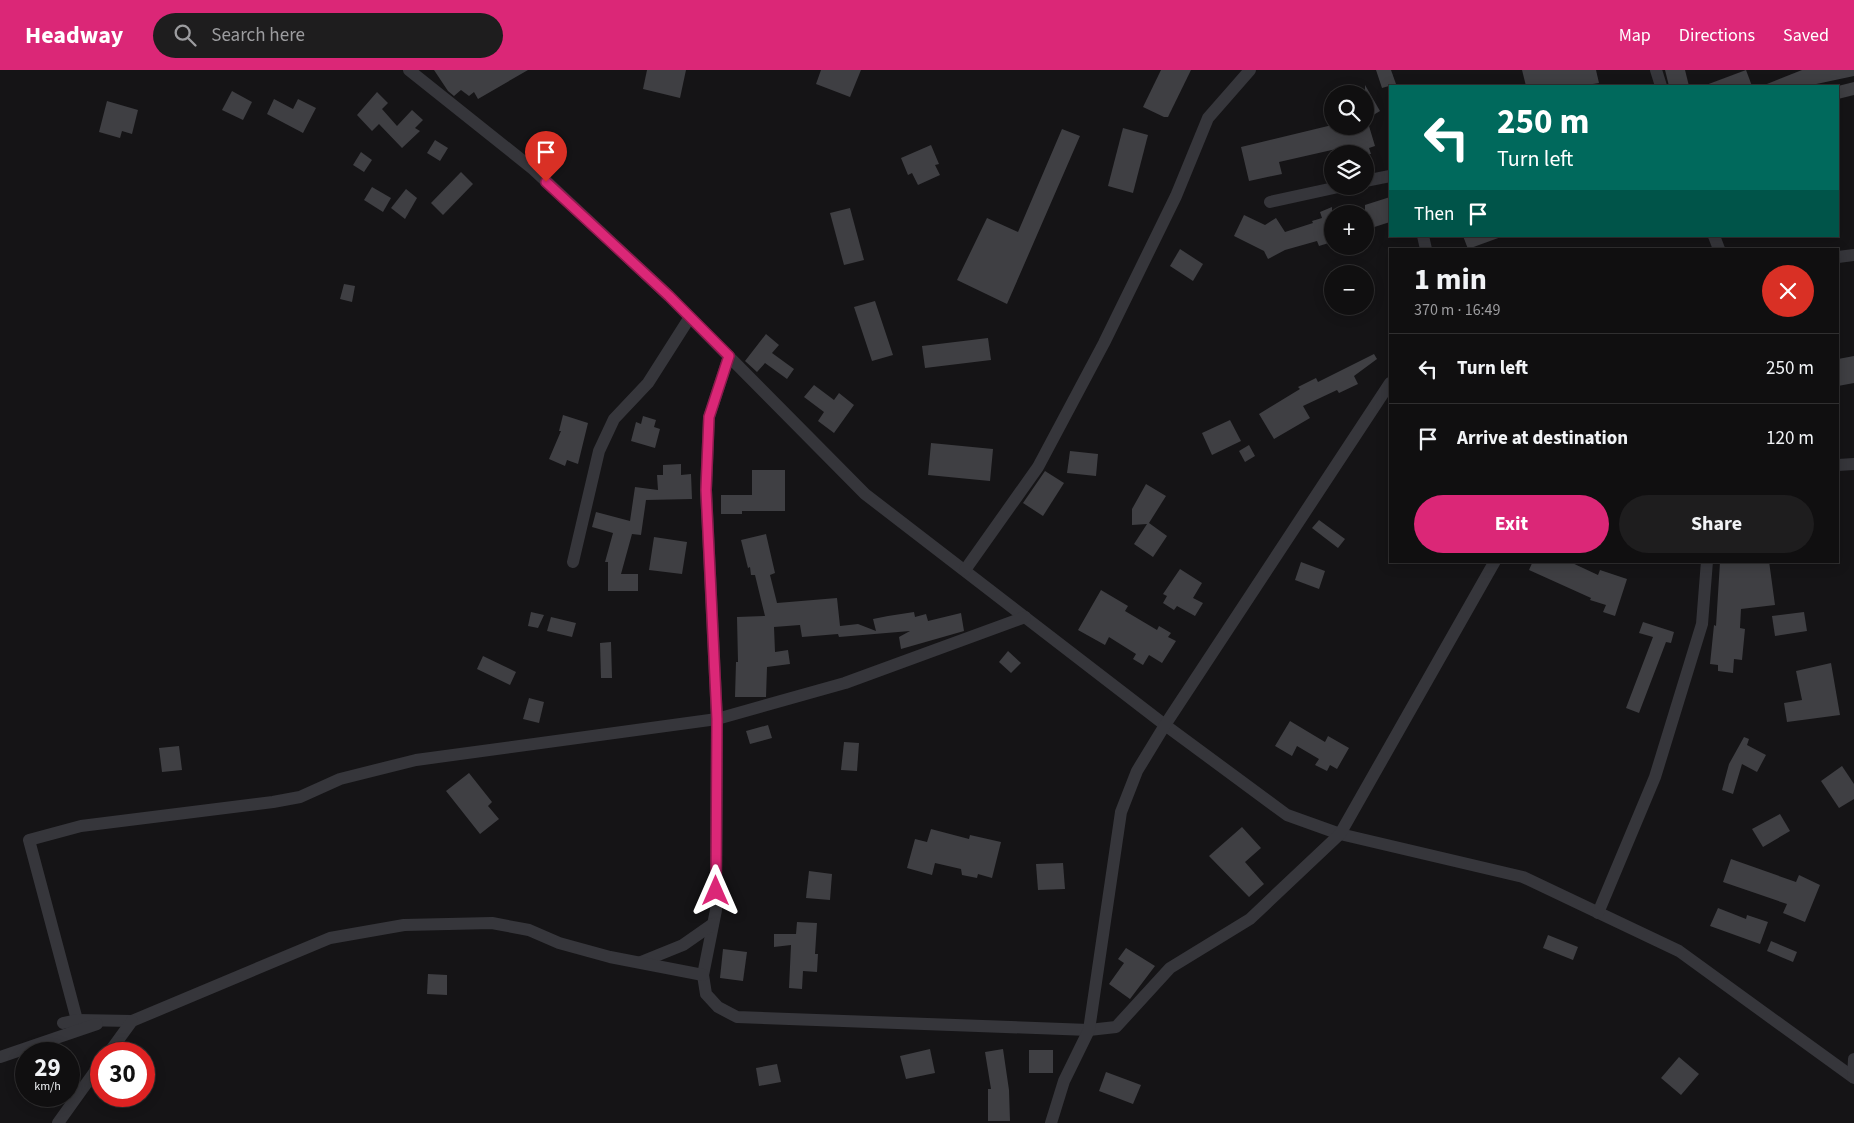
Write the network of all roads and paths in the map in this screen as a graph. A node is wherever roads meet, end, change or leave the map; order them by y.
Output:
1 (409, 70) edge
2 (1250, 70) edge
3 (1656, 70) edge
4 (1660, 85) edge
5 (1389, 176) edge
6 (1374, 180) edge
7 (1324, 190) edge
8 (1270, 202) dead end
9 (1854, 255) edge
10 (1839, 257) edge
11 (690, 316) junction
12 (729, 356) junction
13 (1389, 385) edge
14 (1854, 464) edge
15 (1839, 465) edge
16 (573, 562) dead end
17 (1494, 563) edge
18 (1707, 563) edge
19 (965, 570) junction
20 (1025, 617) junction
21 (717, 719) junction
22 (1165, 725) junction
23 (1340, 834) junction
24 (1598, 913) junction
25 (713, 924) junction
26 (641, 962) junction
27 (703, 976) junction
28 (77, 1020) junction
29 (106, 1021) junction
30 (132, 1022) junction
31 (63, 1023) dead end
32 (1089, 1030) junction
33 (117, 1042) edge
34 (0, 1057) edge
35 (1854, 1060) edge
36 (1854, 1077) edge
37 (90, 1079) edge
38 (58, 1123) edge
39 (1052, 1123) edge

1 - 11 street
2 - 19 street
3 - 4 street
5 - 6 street
7 - 8 street
9 - 10 street
11 - 12 street
11 - 16 street
12 - 19 street
12 - 21 street
13 - 22 street
14 - 15 street
17 - 23 street
18 - 24 street
19 - 20 street
20 - 21 street
20 - 22 street
21 - 25 street
21 - 28 street
22 - 23 street
22 - 32 street
23 - 24 street
23 - 32 street
24 - 36 street
25 - 26 street
25 - 27 street
26 - 27 street
26 - 30 street
27 - 32 street
28 - 29 street
28 - 31 street
29 - 30 street
29 - 34 street
30 - 33 street
32 - 39 street
35 - 36 street
37 - 38 street

